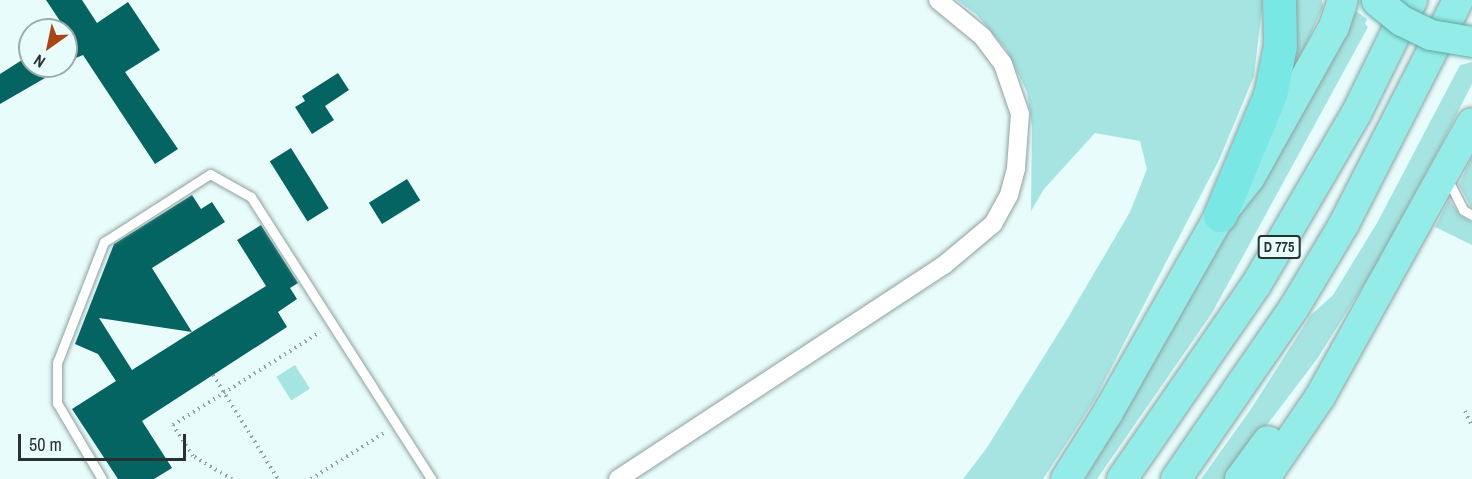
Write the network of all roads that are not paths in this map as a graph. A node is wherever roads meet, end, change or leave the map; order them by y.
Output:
1 (938, 0) edge
2 (1279, 0) edge
3 (1343, 0) edge
4 (1376, 0) edge
5 (1412, 0) edge
6 (1458, 0) edge
7 (1472, 42) edge
8 (1472, 123) edge
9 (1447, 168) junction
10 (1220, 215) junction
11 (1472, 215) edge
12 (1348, 340) junction
13 (102, 479) edge
14 (431, 479) edge
15 (618, 479) edge
16 (1066, 479) edge
17 (1122, 479) edge
18 (1176, 479) edge
19 (1240, 479) edge
20 (1264, 479) edge

1 - 15 street
2 - 10 highway
3 - 10 highway
4 - 7 highway, bridge
5 - 17 highway, D 775
6 - 18 highway, D 775
8 - 9 highway
9 - 11 lane
9 - 12 highway
10 - 16 highway
12 - 19 highway
12 - 20 highway
13 - 14 lane

